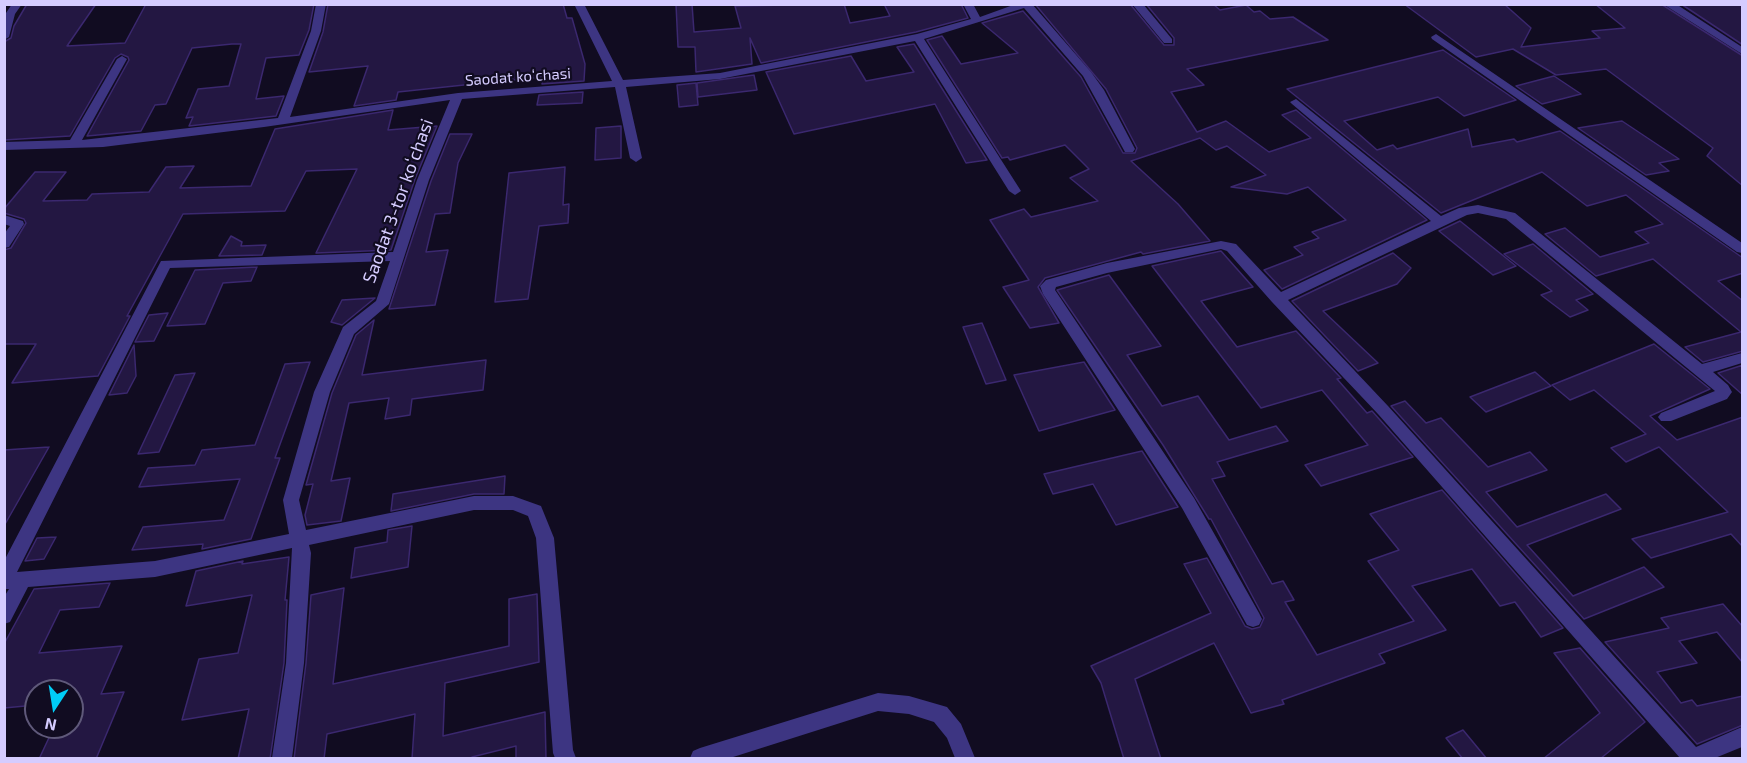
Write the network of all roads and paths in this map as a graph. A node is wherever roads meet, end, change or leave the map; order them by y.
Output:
1 (321, 4) edge
2 (579, 4) edge
3 (968, 4) edge
4 (1137, 4) edge
5 (1668, 4) edge
6 (1027, 5) edge
7 (10, 11) edge
8 (977, 21) junction
9 (4, 37) edge
10 (918, 37) junction
11 (1436, 37) dead end
12 (1168, 41) dead end
13 (1743, 51) edge
14 (122, 59) dead end
15 (620, 85) junction
16 (458, 96) junction
17 (1296, 102) dead end
18 (284, 121) junction
19 (74, 144) junction
20 (4, 146) edge
21 (1129, 149) dead end
22 (636, 158) dead end
23 (1015, 191) dead end
24 (4, 219) edge
25 (1440, 222) junction
26 (1743, 230) edge
27 (1724, 235) junction
28 (4, 244) edge
29 (1743, 249) edge
30 (397, 256) junction
31 (1277, 299) junction
32 (1743, 357) edge
33 (1701, 370) junction
34 (1666, 417) dead end
35 (299, 540) junction
36 (23, 579) junction
37 (4, 580) edge
38 (4, 616) edge
39 (1253, 619) dead end
40 (1743, 737) edge
41 (282, 759) edge
42 (566, 759) edge
43 (700, 759) edge
44 (965, 759) edge
45 (1694, 759) edge

1 - 18 street
2 - 15 street
3 - 8 street
4 - 12 street
5 - 13 street
6 - 8 street, Saodat koʻchasi
6 - 21 street
7 - 9 street
8 - 10 street, Saodat koʻchasi
10 - 15 street, Saodat koʻchasi
10 - 23 street
11 - 27 street
14 - 19 street
15 - 16 street, Saodat koʻchasi
15 - 22 street
16 - 18 street, Saodat koʻchasi
16 - 30 street, Saodat 3-tor koʻchasi
17 - 25 street
18 - 19 street, Saodat koʻchasi
19 - 20 street, Saodat koʻchasi
24 - 28 street
25 - 31 street
25 - 33 street
26 - 27 street
27 - 29 street
30 - 35 street, Saodat 3-tor koʻchasi
30 - 37 street
31 - 39 street
31 - 45 street
32 - 33 street
33 - 34 street
35 - 36 street
35 - 41 street, Saodat 3-tor koʻchasi
35 - 42 street
36 - 37 street
36 - 38 street
40 - 45 street
43 - 44 street

